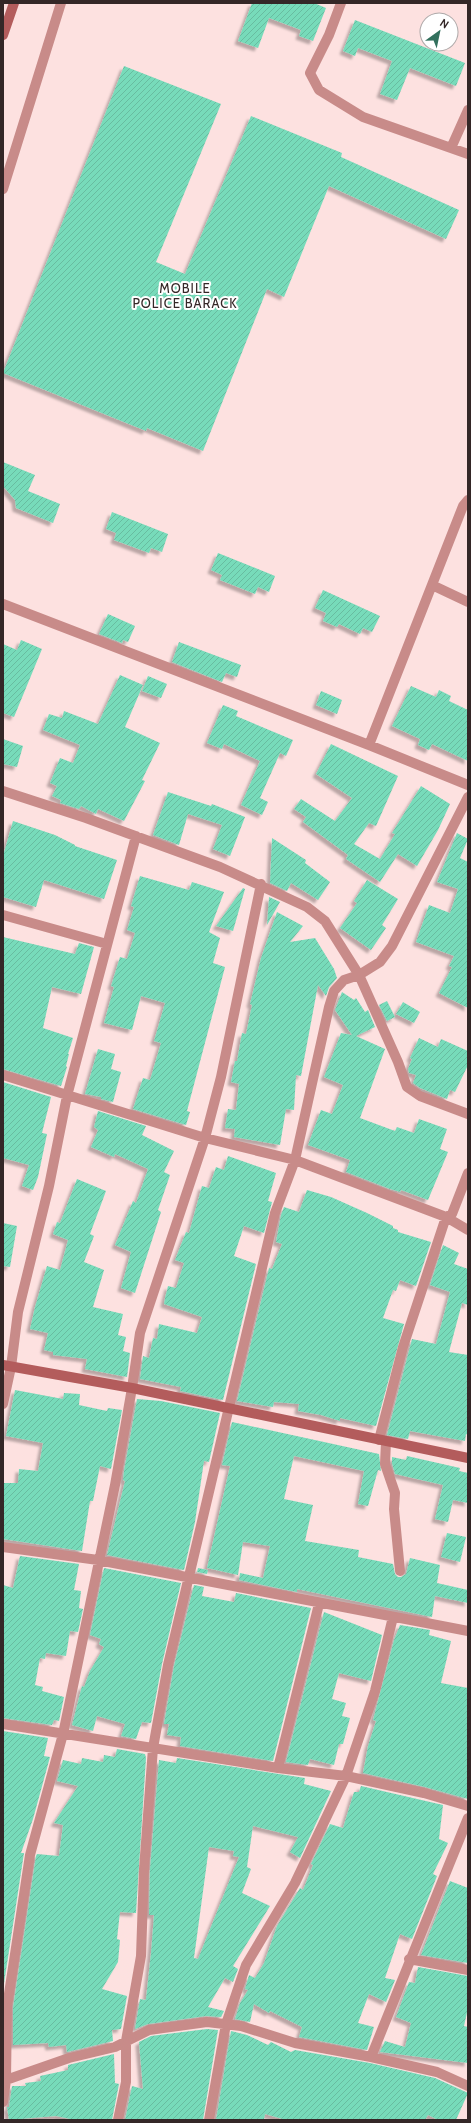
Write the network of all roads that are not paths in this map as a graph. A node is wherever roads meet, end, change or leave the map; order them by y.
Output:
1 (14, 3) edge
2 (61, 3) edge
3 (341, 3) edge
4 (3, 35) edge
5 (468, 110) edge
6 (451, 148) junction
7 (468, 154) edge
8 (3, 189) edge
9 (468, 500) edge
10 (432, 585) junction
11 (468, 602) edge
12 (3, 604) edge
13 (369, 745) junction
14 (468, 785) edge
15 (3, 791) edge
16 (468, 797) edge
17 (136, 836) junction
18 (261, 884) junction
19 (3, 915) edge
20 (107, 944) junction
21 (359, 975) junction
22 (3, 1075) edge
23 (67, 1096) junction
24 (468, 1114) edge
25 (205, 1138) junction
26 (295, 1160) junction
27 (468, 1173) edge
28 (446, 1217) junction
29 (468, 1230) edge
30 (7, 1366) edge
31 (132, 1388) junction
32 (3, 1404) edge
33 (230, 1409) junction
34 (383, 1441) junction
35 (468, 1458) edge
36 (3, 1547) edge
37 (98, 1560) junction
38 (400, 1571) dead end
39 (190, 1579) junction
40 (319, 1604) junction
41 (393, 1617) junction
42 (468, 1631) edge
43 (3, 1724) edge
44 (63, 1734) junction
45 (153, 1748) junction
46 (278, 1768) junction
47 (346, 1776) junction
48 (468, 1806) edge
49 (468, 1818) edge
50 (409, 1959) junction
51 (468, 1970) edge
52 (226, 2024) junction
53 (126, 2042) junction
54 (371, 2057) junction
55 (4, 2080) edge
56 (468, 2086) edge
57 (3, 2102) edge
58 (118, 2120) edge
59 (209, 2120) edge

1 - 4 street
2 - 8 street
3 - 6 street
5 - 6 street
6 - 7 street
9 - 10 street
10 - 11 street
10 - 13 street
12 - 13 street
13 - 14 street
15 - 17 street
16 - 21 street
17 - 18 street
17 - 20 street
18 - 21 street
18 - 25 street
19 - 20 street
20 - 23 street
21 - 24 street
21 - 26 street
22 - 23 street
23 - 25 street
23 - 30 street
25 - 26 street
25 - 31 street
26 - 28 street
26 - 33 street
27 - 28 street
28 - 29 street
28 - 34 street
30 - 31 street
30 - 32 street
31 - 33 street
31 - 37 street
33 - 34 street
33 - 39 street
34 - 35 street
34 - 38 street
36 - 37 street
37 - 39 street
37 - 44 street
39 - 40 street
39 - 45 street
40 - 41 street
40 - 46 street
41 - 42 street
41 - 47 street
43 - 44 street
44 - 45 street
44 - 55 street
45 - 46 street
45 - 53 street
46 - 47 street
47 - 48 street
47 - 52 street
49 - 50 street
50 - 51 street
50 - 54 street
52 - 53 street
52 - 54 street
52 - 59 street
53 - 55 street
53 - 58 street
54 - 56 street
55 - 57 street

